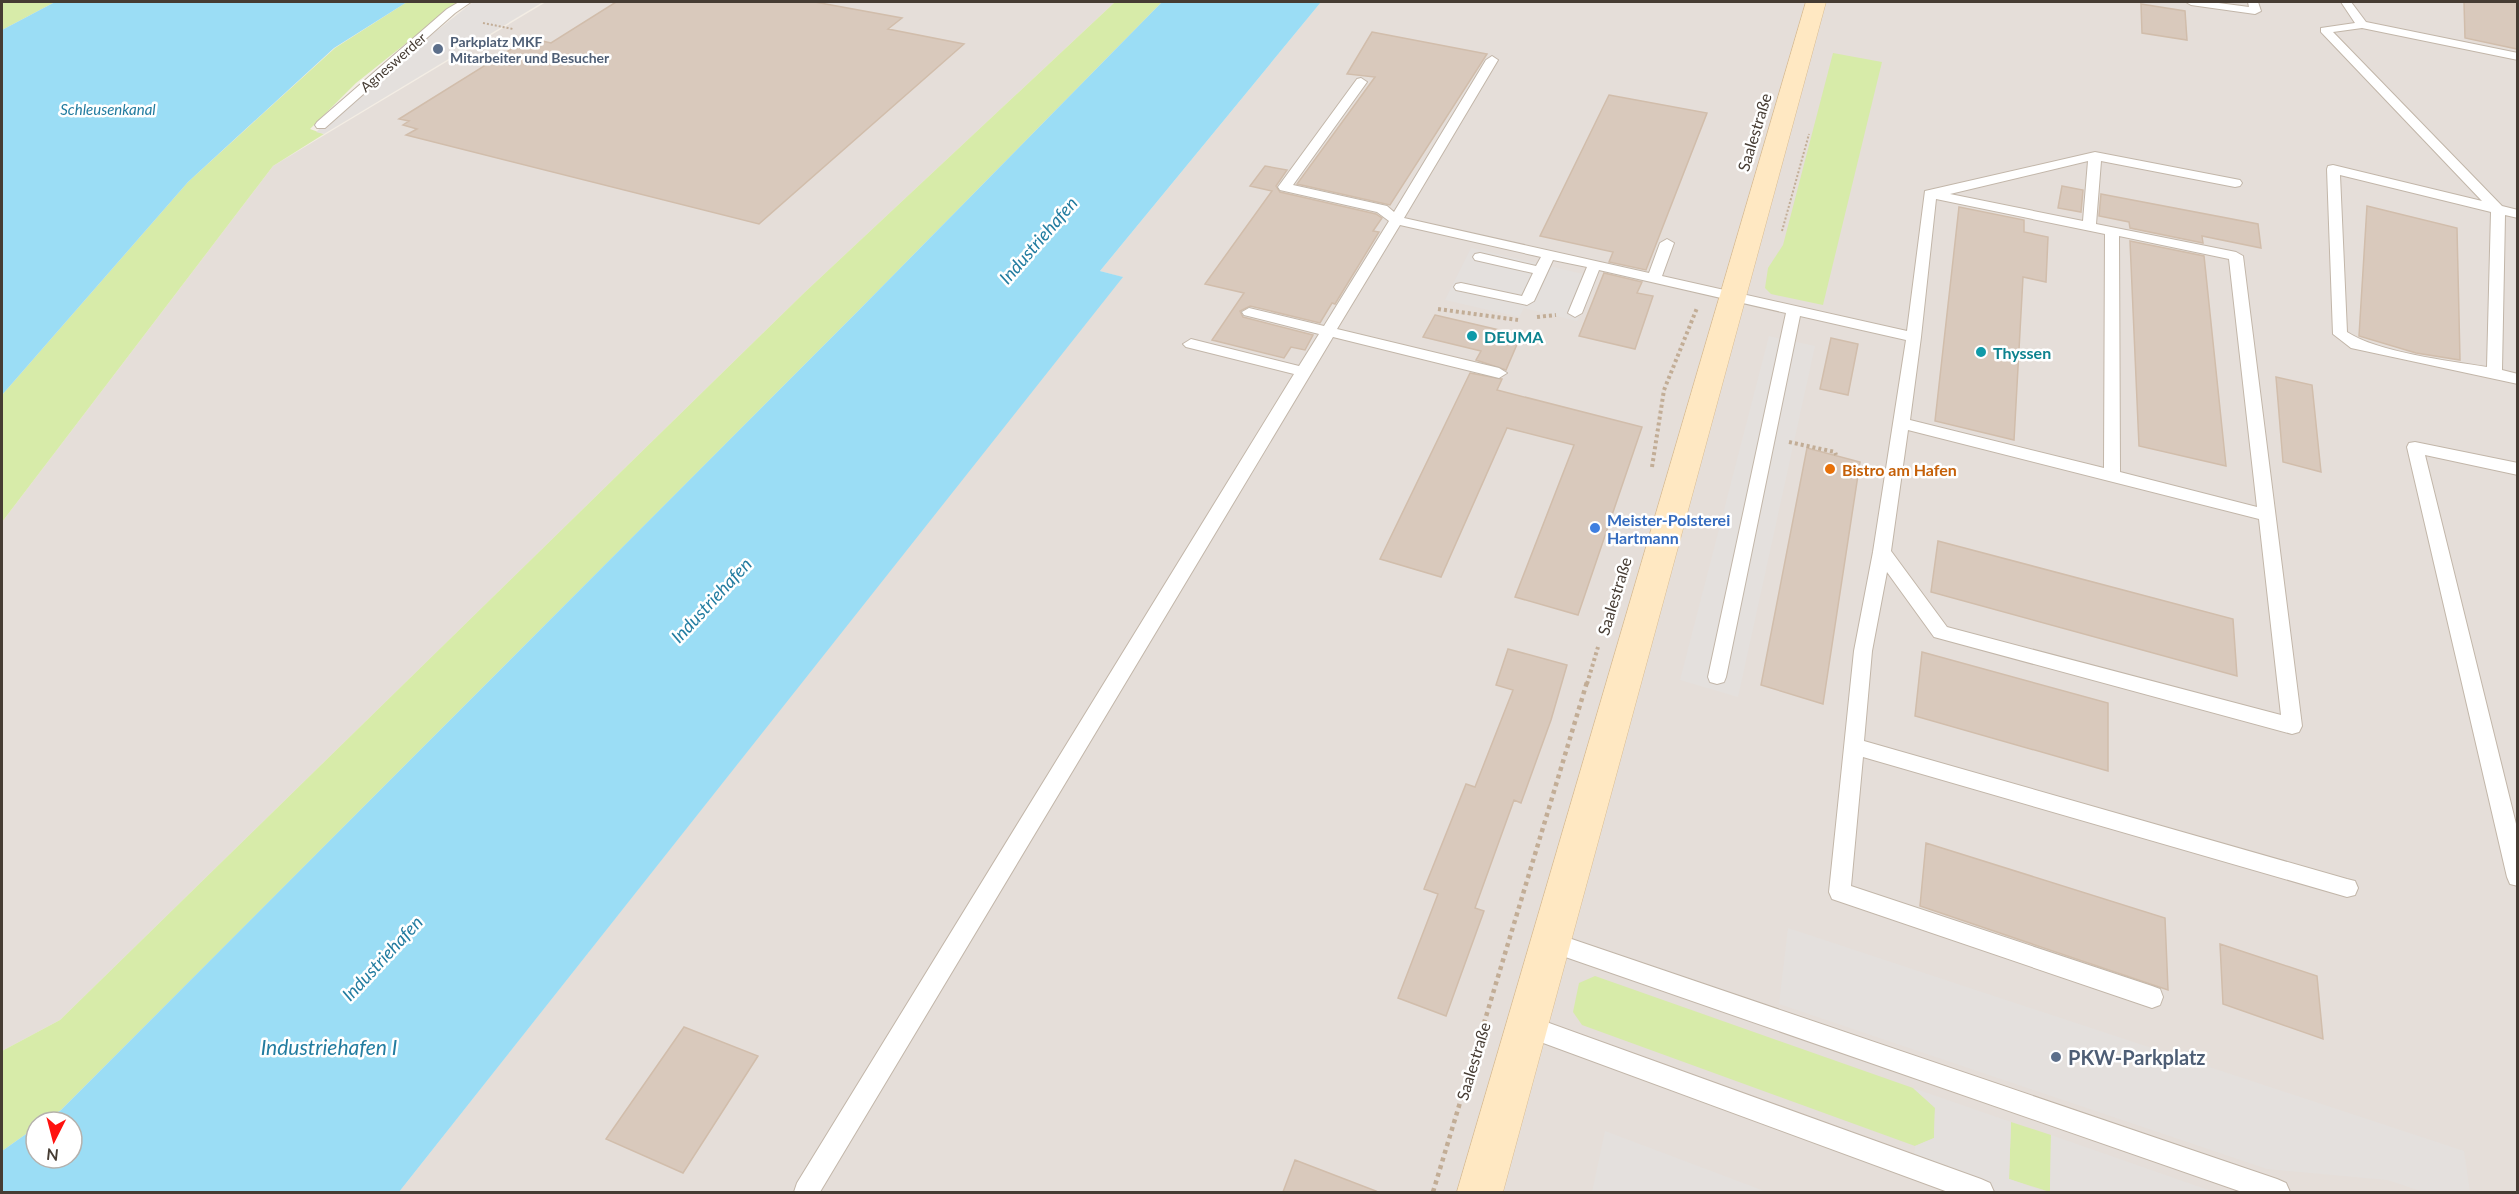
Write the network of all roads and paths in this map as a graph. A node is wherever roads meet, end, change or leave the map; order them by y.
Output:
1 (466, 2) edge
2 (1816, 2) edge
3 (2191, 2) edge
4 (2253, 2) edge
5 (2346, 2) edge
6 (483, 23) dead end
7 (2362, 25) junction
8 (513, 29) dead end
9 (2517, 57) edge
10 (1492, 60) dead end
11 (1361, 82) dead end
12 (321, 125) dead end
13 (2096, 156) junction
14 (2235, 183) dead end
15 (1930, 194) junction
16 (2498, 210) junction
17 (2517, 214) edge
18 (1396, 220) junction
19 (2089, 226) junction
20 (2112, 231) junction
21 (1667, 243) dead end
22 (1549, 254) junction
23 (1480, 257) dead end
24 (1595, 264) junction
25 (1541, 271) junction
26 (1654, 278) junction
27 (1461, 286) dead end
28 (1719, 294) junction
29 (1249, 312) dead end
30 (1794, 312) junction
31 (1575, 313) dead end
32 (1328, 333) junction
33 (1914, 337) junction
34 (1191, 344) dead end
35 (1304, 372) junction
36 (1499, 373) dead end
37 (2494, 373) junction
38 (2517, 379) edge
39 (1901, 423) junction
40 (1768, 436) junction
41 (1836, 455) dead end
42 (2517, 469) edge
43 (2112, 476) junction
44 (1650, 477) dead end
45 (2267, 515) junction
46 (1882, 552) junction
47 (1601, 639) dead end
48 (1717, 677) dead end
49 (1854, 746) junction
50 (2517, 877) edge
51 (2347, 888) dead end
52 (1551, 942) junction
53 (2152, 997) dead end
54 (1527, 1026) junction
55 (806, 1192) edge
56 (1433, 1192) edge
57 (1480, 1192) edge
58 (1981, 1192) edge
59 (2277, 1192) edge

1 - 12 lane, Agneswerder
2 - 28 main road, Saalestraße
3 - 4 lane
5 - 7 lane
6 - 8 path
7 - 9 lane
7 - 16 lane
10 - 18 lane
11 - 18 lane
13 - 14 lane
13 - 15 lane
13 - 19 lane
15 - 19 lane
15 - 33 lane
16 - 17 lane
16 - 37 lane
16 - 37 lane
18 - 22 lane
18 - 32 lane
19 - 20 lane
20 - 43 lane
20 - 45 lane
21 - 26 lane
22 - 24 lane
22 - 25 lane
23 - 25 lane
24 - 26 lane
24 - 31 lane
25 - 27 lane
26 - 28 lane
28 - 30 lane
28 - 44 path
28 - 52 main road, Saalestraße
29 - 32 lane
30 - 33 lane
30 - 40 lane
32 - 35 lane
32 - 36 lane
33 - 39 lane
34 - 35 lane
35 - 55 lane
37 - 38 lane
39 - 43 lane
39 - 46 lane
40 - 41 path
40 - 48 lane
42 - 50 lane
43 - 45 lane
45 - 46 lane
46 - 49 lane
47 - 56 path, Saalestraße
49 - 51 lane
49 - 53 lane
52 - 54 main road, Saalestraße
52 - 59 lane
54 - 57 main road, Saalestraße
54 - 58 lane

